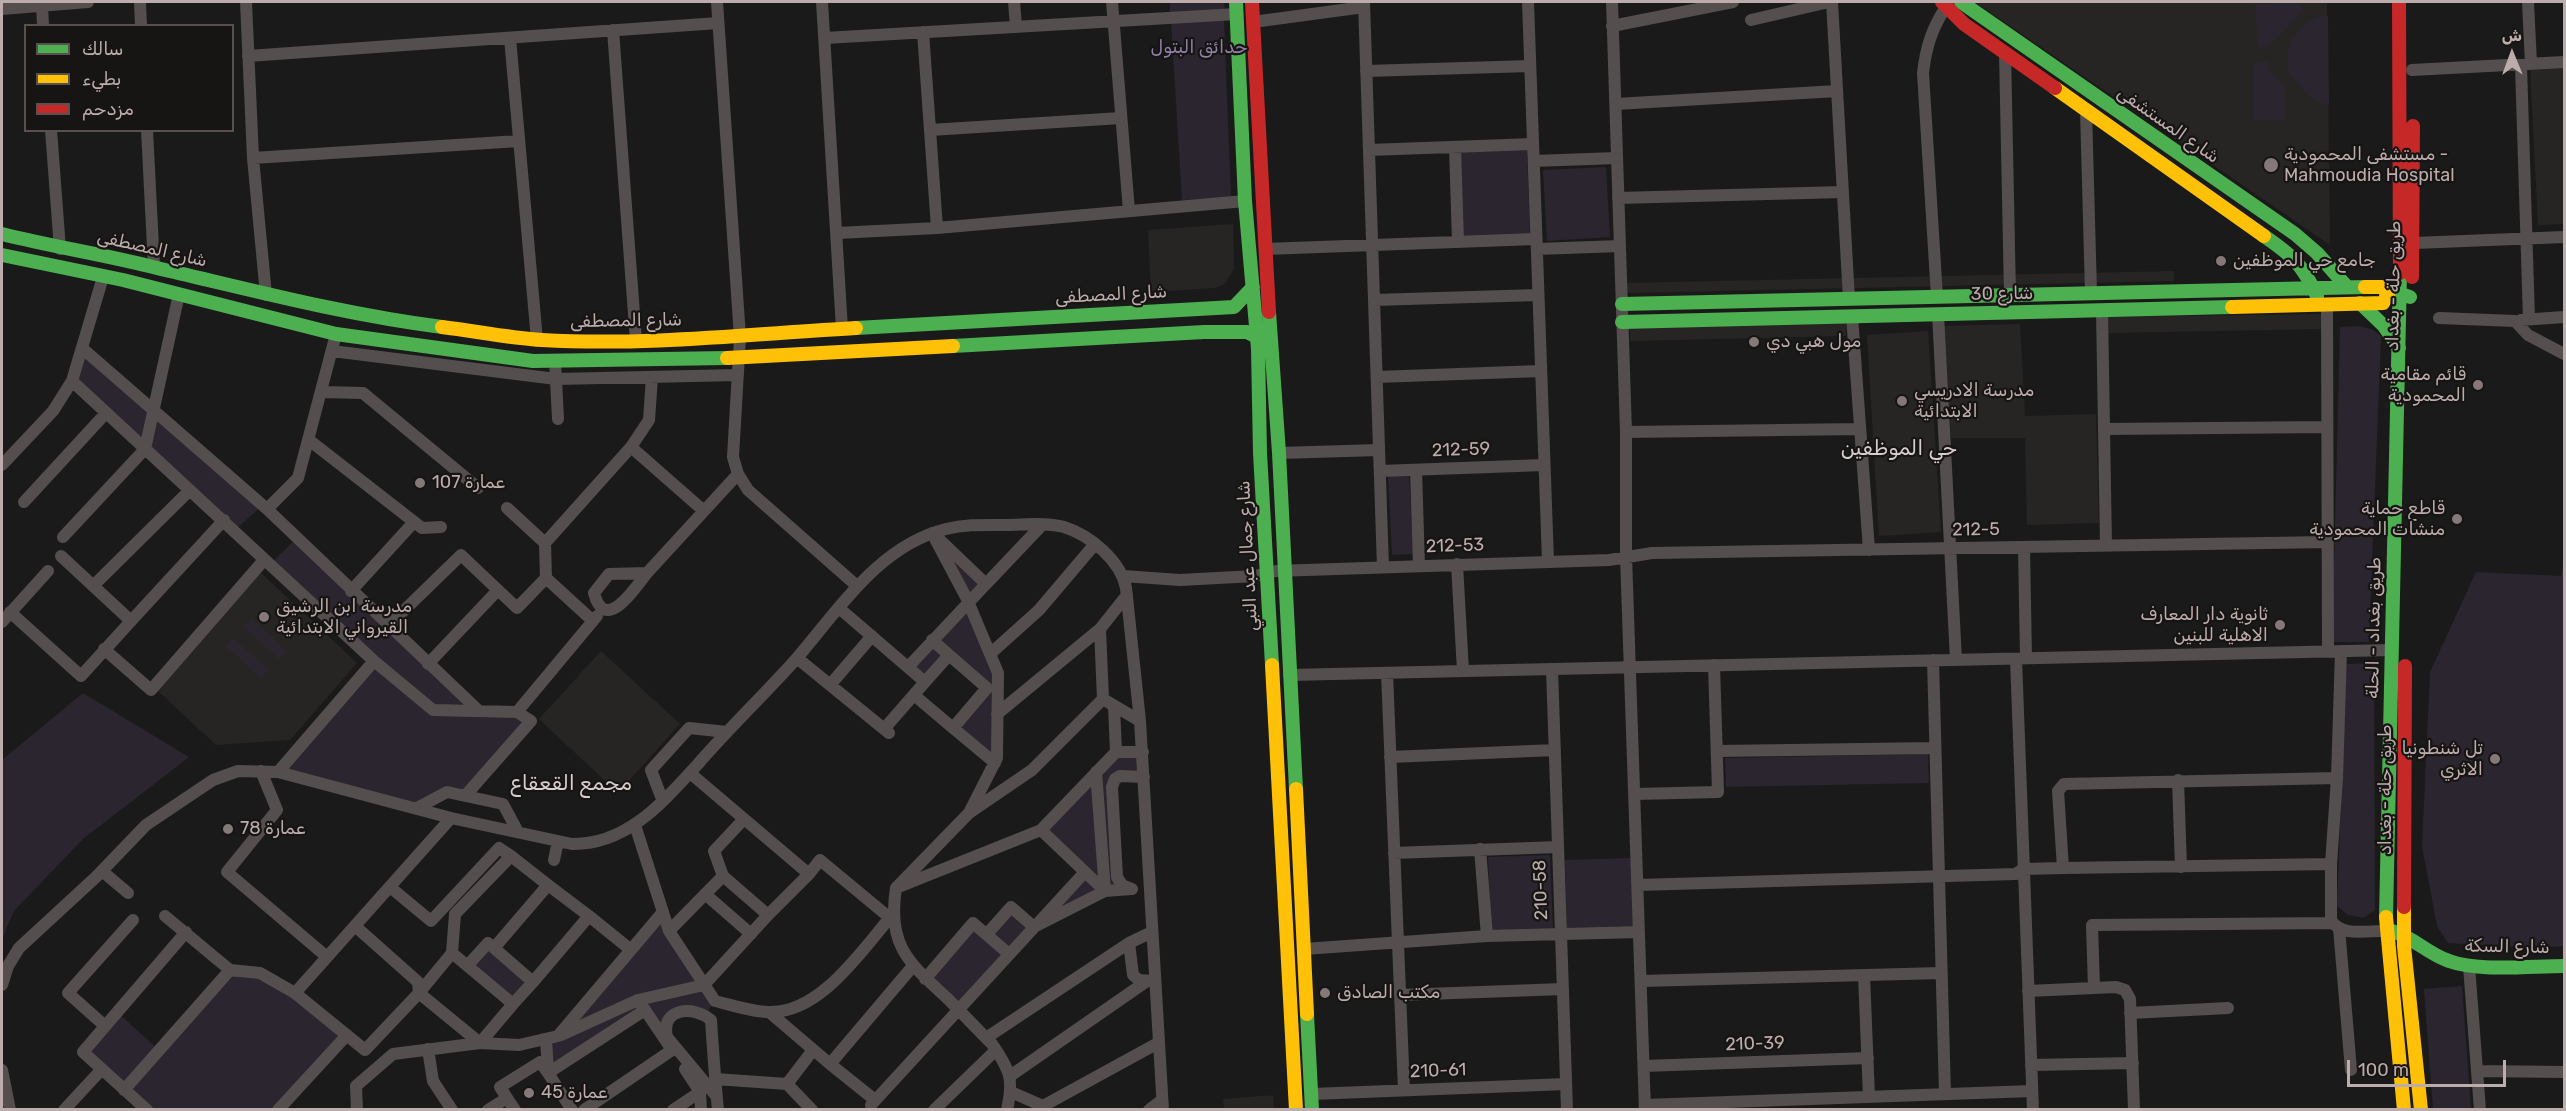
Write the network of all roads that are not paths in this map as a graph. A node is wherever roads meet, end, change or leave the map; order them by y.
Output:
1 (88, 2) edge
2 (140, 2) edge
3 (246, 2) edge
4 (717, 2) edge
5 (822, 2) edge
6 (1014, 2) edge
7 (1112, 2) edge
8 (1252, 2) edge
9 (1528, 2) edge
10 (1612, 2) edge
11 (1733, 2) edge
12 (1830, 2) edge
13 (1961, 2) edge
14 (2399, 2) edge
15 (2412, 2) edge
16 (2528, 2) edge
17 (1947, 3) edge
18 (1364, 4) edge
19 (42, 5) junction
20 (1236, 8) edge
21 (2, 9) edge
22 (1751, 20) dead end
23 (1113, 21) junction
24 (1253, 22) junction
25 (718, 23) junction
26 (43, 24) edge
27 (141, 24) edge
28 (1016, 26) junction
29 (1612, 26) junction
30 (613, 30) junction
31 (923, 32) junction
32 (510, 38) junction
33 (825, 38) junction
34 (2005, 52) junction
35 (248, 57) junction
36 (2565, 62) edge
37 (2526, 65) junction
38 (1530, 66) junction
39 (2412, 70) junction
40 (1366, 72) junction
41 (1837, 91) junction
42 (1616, 104) junction
43 (2086, 110) junction
44 (1121, 118) junction
45 (930, 130) junction
46 (51, 132) edge
47 (147, 132) edge
48 (519, 141) junction
49 (1533, 144) junction
50 (1455, 147) junction
51 (1369, 150) junction
52 (1617, 158) junction
53 (253, 159) junction
54 (1534, 161) junction
55 (1843, 192) junction
56 (1618, 198) junction
57 (1245, 201) junction
58 (1129, 211) junction
59 (937, 228) junction
60 (837, 233) junction
61 (2, 234) edge
62 (2565, 237) edge
63 (2527, 240) junction
64 (1458, 242) junction
65 (2306, 243) junction
66 (2414, 243) junction
67 (1537, 244) junction
68 (1372, 245) junction
69 (1620, 246) junction
70 (60, 249) junction
71 (1266, 254) junction
72 (2, 255) edge
73 (2293, 256) junction
74 (1250, 259) junction
75 (154, 267) junction
76 (103, 277) junction
77 (1253, 287) junction
78 (2347, 287) junction
79 (2382, 287) junction
80 (2404, 290) junction
81 (2091, 293) junction
82 (2317, 293) junction
83 (179, 294) junction
84 (266, 295) junction
85 (1538, 295) junction
86 (2010, 295) junction
87 (1937, 297) junction
88 (1852, 299) junction
89 (1374, 300) junction
90 (1638, 303) junction
91 (2360, 303) junction
92 (2383, 303) junction
93 (1622, 304) junction
94 (2102, 310) junction
95 (1938, 314) junction
96 (1852, 316) junction
97 (2565, 316) edge
98 (2439, 318) dead end
99 (2529, 319) junction
100 (1638, 321) junction
101 (2515, 321) junction
102 (1622, 322) junction
103 (433, 326) junction
104 (842, 329) junction
105 (336, 334) junction
106 (740, 337) junction
107 (1263, 338) junction
108 (537, 339) junction
109 (636, 341) junction
110 (82, 348) junction
111 (433, 348) junction
112 (2398, 348) junction
113 (333, 351) junction
114 (2565, 354) edge
115 (739, 356) junction
116 (555, 362) junction
117 (1541, 371) junction
118 (738, 375) junction
119 (652, 377) junction
120 (1377, 377) junction
121 (556, 379) junction
122 (72, 381) junction
123 (322, 392) junction
124 (153, 409) junction
125 (106, 413) junction
126 (558, 419) dead end
127 (2327, 427) junction
128 (1860, 429) junction
129 (2104, 429) junction
130 (1626, 432) junction
131 (309, 440) junction
132 (631, 447) junction
133 (145, 449) junction
134 (1379, 450) junction
135 (1279, 453) junction
136 (2, 465) edge
137 (1544, 465) junction
138 (1416, 470) junction
139 (1380, 471) junction
140 (738, 474) junction
141 (478, 488) dead end
142 (190, 490) junction
143 (24, 502) dead end
144 (507, 508) dead end
145 (267, 509) junction
146 (704, 511) junction
147 (224, 520) junction
148 (414, 522) junction
149 (1042, 525) junction
150 (441, 527) dead end
151 (932, 533) junction
152 (63, 537) dead end
153 (2328, 542) junction
154 (545, 543) junction
155 (1095, 544) junction
156 (2106, 545) junction
157 (2024, 547) junction
158 (1950, 548) junction
159 (1869, 550) junction
160 (61, 556) dead end
161 (1626, 556) junction
162 (264, 560) junction
163 (1548, 561) junction
164 (1457, 564) junction
165 (1419, 566) junction
166 (1383, 567) junction
167 (48, 571) dead end
168 (1284, 571) junction
169 (1267, 572) junction
170 (647, 573) junction
171 (1123, 576) junction
172 (546, 578) junction
173 (986, 584) junction
174 (93, 586) junction
175 (857, 586) junction
176 (498, 590) junction
177 (351, 591) junction
178 (1127, 595) junction
179 (968, 602) junction
180 (839, 608) junction
181 (603, 609) junction
182 (10, 612) junction
183 (130, 621) junction
184 (592, 621) junction
185 (2, 622) edge
186 (388, 626) junction
187 (1100, 629) junction
188 (872, 636) junction
189 (932, 640) junction
190 (104, 650) junction
191 (2392, 650) junction
192 (2335, 651) junction
193 (990, 654) junction
194 (949, 655) junction
195 (797, 658) junction
196 (2021, 658) junction
197 (1933, 660) junction
198 (1956, 660) junction
199 (374, 661) junction
200 (428, 664) junction
201 (1714, 665) junction
202 (908, 667) junction
203 (1630, 667) junction
204 (1552, 669) junction
205 (1463, 671) junction
206 (1387, 673) junction
207 (1289, 675) junction
208 (998, 677) junction
209 (925, 682) junction
210 (830, 685) junction
211 (987, 688) junction
212 (914, 695) junction
213 (1109, 703) junction
214 (479, 711) junction
215 (517, 712) junction
216 (997, 714) junction
217 (1140, 721) junction
218 (953, 728) junction
219 (727, 732) junction
220 (1935, 748) junction
221 (1555, 750) junction
222 (1717, 751) junction
223 (1116, 752) junction
224 (1143, 752) junction
225 (1390, 757) junction
226 (995, 763) junction
227 (261, 771) junction
228 (278, 772) junction
229 (1096, 772) junction
230 (690, 773) junction
231 (1144, 777) junction
232 (2337, 778) junction
233 (2178, 780) junction
234 (1635, 794) junction
235 (465, 795) junction
236 (662, 800) junction
237 (417, 808) junction
238 (969, 813) junction
239 (451, 818) junction
240 (744, 819) junction
241 (635, 825) junction
242 (1041, 830) junction
243 (518, 832) junction
244 (558, 841) junction
245 (1558, 847) junction
246 (1480, 849) junction
247 (1394, 853) junction
248 (511, 856) junction
249 (554, 860) dead end
250 (2331, 864) junction
251 (2181, 867) junction
252 (2062, 868) junction
253 (2023, 869) junction
254 (102, 871) junction
255 (1085, 872) junction
256 (808, 874) junction
257 (723, 876) junction
258 (1938, 876) junction
259 (548, 885) junction
260 (1150, 885) junction
261 (1638, 885) junction
262 (390, 887) junction
263 (896, 888) junction
264 (1131, 889) junction
265 (1105, 891) junction
266 (128, 893) dead end
267 (705, 894) junction
268 (663, 912) junction
269 (768, 915) junction
270 (165, 916) dead end
271 (589, 916) junction
272 (892, 916) junction
273 (133, 920) dead end
274 (355, 926) junction
275 (2336, 926) junction
276 (1034, 927) junction
277 (669, 931) junction
278 (2386, 931) junction
279 (186, 932) junction
280 (1152, 932) junction
281 (1639, 932) junction
282 (751, 934) junction
283 (987, 934) junction
284 (1561, 934) junction
285 (2404, 935) junction
286 (1487, 936) junction
287 (1129, 943) junction
288 (1398, 944) junction
289 (494, 948) junction
290 (631, 950) junction
291 (1304, 950) junction
292 (452, 953) junction
293 (1009, 954) junction
294 (327, 957) junction
295 (468, 965) junction
296 (913, 966) junction
297 (2469, 966) junction
298 (2565, 966) edge
299 (230, 970) junction
300 (1941, 973) junction
301 (1864, 975) junction
302 (925, 979) junction
303 (1151, 981) junction
304 (1641, 981) junction
305 (533, 982) junction
306 (2, 985) edge
307 (704, 985) junction
308 (2094, 988) junction
309 (1563, 989) junction
310 (2028, 991) junction
311 (295, 993) junction
312 (419, 993) junction
313 (1400, 995) junction
314 (715, 1001) junction
315 (513, 1004) junction
316 (642, 1005) junction
317 (2228, 1008) dead end
318 (958, 1010) junction
319 (769, 1012) junction
320 (2130, 1013) junction
321 (705, 1015) junction
322 (105, 1026) junction
323 (347, 1035) junction
324 (552, 1038) junction
325 (986, 1038) junction
326 (480, 1043) junction
327 (1158, 1043) junction
328 (428, 1049) junction
329 (672, 1050) junction
330 (813, 1050) junction
331 (996, 1050) junction
332 (1868, 1058) junction
333 (2133, 1063) junction
334 (830, 1064) junction
335 (2031, 1065) junction
336 (1644, 1066) junction
337 (102, 1069) junction
338 (2, 1070) edge
339 (2351, 1070) dead end
340 (2478, 1071) junction
341 (2565, 1072) edge
342 (548, 1073) junction
343 (1010, 1076) junction
344 (715, 1079) junction
345 (787, 1084) junction
346 (1566, 1084) junction
347 (124, 1090) junction
348 (1404, 1090) junction
349 (2032, 1091) junction
350 (700, 1092) junction
351 (1011, 1092) junction
352 (1312, 1094) junction
353 (1945, 1094) junction
354 (1869, 1097) junction
355 (507, 1098) junction
356 (717, 1103) edge
357 (1163, 1105) edge
358 (1645, 1107) edge
359 (360, 1109) edge
360 (10, 1110) edge
361 (64, 1110) edge
362 (147, 1110) edge
363 (278, 1110) edge
364 (452, 1110) edge
365 (488, 1110) edge
366 (515, 1110) edge
367 (572, 1110) edge
368 (584, 1110) edge
369 (673, 1110) edge
370 (701, 1110) edge
371 (812, 1110) edge
372 (934, 1110) edge
373 (1007, 1110) edge
374 (1149, 1110) edge
375 (1296, 1110) edge
376 (1312, 1110) edge
377 (1567, 1110) edge
378 (2032, 1110) edge
379 (2134, 1110) edge
380 (2404, 1110) edge
381 (2421, 1110) edge
382 (2480, 1110) edge

1 - 19 street
2 - 27 street
3 - 35 street
4 - 25 street
5 - 33 street
6 - 28 street
7 - 23 street
8 - 24 street, شارع جمال عبد النبي
9 - 38 street
10 - 29 street
11 - 29 street
12 - 22 street
12 - 41 street
13 - 65 street, شارع المستشفى
14 - 80 street, طريق بغداد - الحلة
15 - 39 street, طريق حلة - بغداد
16 - 37 street
17 - 34 street, شارع المستشفى
17 - 87 street
18 - 24 street
18 - 40 street
19 - 21 street
19 - 26 street
20 - 23 street
20 - 57 street, شارع جمال عبد النبي
23 - 28 street
23 - 44 street
24 - 71 street, شارع جمال عبد النبي
25 - 30 street
25 - 106 street
28 - 31 street
29 - 42 street
30 - 32 street
30 - 109 street
31 - 33 street
31 - 45 street
32 - 35 street
32 - 48 street
33 - 60 street
34 - 43 street, شارع المستشفى
34 - 86 street
35 - 53 street
36 - 37 street
37 - 39 street
37 - 63 street
38 - 40 street
38 - 49 street
39 - 66 street, طريق حلة - بغداد
40 - 51 street
41 - 42 street
41 - 55 street
42 - 52 street
43 - 73 street, شارع المستشفى
43 - 81 street
44 - 45 street
44 - 58 street
45 - 59 street
46 - 70 street
47 - 75 street
48 - 53 street
48 - 108 street
49 - 50 street
49 - 54 street
50 - 51 street
50 - 64 street
51 - 68 street
52 - 54 street
52 - 56 street
53 - 84 street
54 - 67 street
55 - 56 street
55 - 88 street
56 - 69 street
57 - 58 street
57 - 74 street, شارع جمال عبد النبي
58 - 59 street
59 - 60 street
60 - 104 street
61 - 70 street, شارع المصطفى
62 - 63 street
63 - 66 street
63 - 99 street
64 - 67 street
64 - 68 street
65 - 73 street
65 - 78 street, شارع المستشفى
66 - 80 street, طريق حلة - بغداد
67 - 69 street
67 - 85 street
68 - 71 street
68 - 89 street
69 - 93 street
70 - 75 street, شارع المصطفى
71 - 74 street
71 - 107 street, شارع جمال عبد النبي
72 - 76 street, شارع المصطفى
73 - 82 street, شارع المستشفى
74 - 77 street, شارع جمال عبد النبي
75 - 84 street, شارع المصطفى
76 - 83 street, شارع المصطفى
76 - 110 street
77 - 104 street, شارع المصطفى
77 - 107 street, شارع جمال عبد النبي
78 - 79 street, شارع 30
78 - 82 street, شارع 30
79 - 80 street, شارع 30
79 - 80 street
79 - 92 street
80 - 92 street, شارع 30
80 - 112 street, طريق بغداد - الحلة
80 - 285 street, طريق حلة - بغداد
81 - 82 street, شارع 30
81 - 86 street, شارع 30
82 - 91 street, شارع 30
82 - 94 street, شارع 30
82 - 127 street
83 - 105 street, شارع المصطفى
83 - 124 street
84 - 103 street, شارع المصطفى
85 - 89 street
85 - 117 street
86 - 87 street, شارع 30
87 - 88 street, شارع 30
88 - 90 street, شارع 30
88 - 96 street
89 - 120 street
90 - 93 street, شارع 30
90 - 100 street
91 - 92 street, شارع 30
91 - 112 street
93 - 102 street
94 - 95 street, شارع 30
94 - 129 street
95 - 96 street, شارع 30
95 - 158 street
96 - 100 street, شارع 30
96 - 128 street
97 - 99 street
98 - 101 street
99 - 101 street
100 - 102 street, شارع 30
101 - 114 street
102 - 130 street
103 - 108 street, شارع المصطفى
103 - 111 street
104 - 106 street, شارع المصطفى
105 - 111 street, شارع المصطفى
105 - 113 street
106 - 109 street, شارع المصطفى
106 - 115 street
107 - 115 street, شارع المصطفى
107 - 135 street, شارع جمال عبد النبي
107 - 169 street, شارع جمال عبد النبي
108 - 109 street, شارع المصطفى
110 - 122 street
110 - 124 street
111 - 116 street, شارع المصطفى
112 - 191 street, طريق بغداد - الحلة
113 - 121 street
113 - 123 street
115 - 116 street, شارع المصطفى
115 - 118 street
116 - 121 street
117 - 120 street
117 - 137 street
118 - 119 street
118 - 140 street
119 - 121 street
119 - 132 street
120 - 134 street
121 - 126 street
122 - 125 street
122 - 136 street
123 - 131 street
123 - 141 street
124 - 133 street
124 - 145 street
125 - 133 street
125 - 143 street
127 - 129 street
127 - 153 street
128 - 130 street
128 - 159 street
129 - 156 street
130 - 161 street
131 - 145 street
131 - 148 street
132 - 146 street
132 - 154 street
133 - 142 street
133 - 152 street
134 - 135 street
134 - 139 street
135 - 168 street, شارع جمال عبد النبي
137 - 138 street, 212-59
137 - 163 street
138 - 139 street, 212-59
138 - 165 street
139 - 166 street
140 - 146 street
140 - 175 street
142 - 147 street
142 - 174 street
144 - 154 street
145 - 177 street
146 - 170 street
147 - 162 street
147 - 183 street
148 - 150 street
148 - 177 street
149 - 151 street
149 - 155 street
149 - 173 street
151 - 173 street
151 - 175 street
151 - 179 street
153 - 156 street, 212-5
153 - 192 street
154 - 172 street
155 - 171 street
155 - 193 street
156 - 157 street, 212-5
157 - 158 street, 212-5
157 - 196 street
158 - 159 street, 212-5
158 - 198 street
159 - 161 street, 212-5
160 - 174 street
161 - 163 street, 212-53
161 - 203 street
162 - 190 street
162 - 199 street
163 - 164 street, 212-53
164 - 165 street, 212-53
164 - 205 street
165 - 166 street, 212-53
166 - 168 street, 212-53
167 - 182 street
168 - 169 street, 212-53
168 - 207 street, شارع جمال عبد النبي
169 - 171 street, 212-53
169 - 375 street, شارع جمال عبد النبي
170 - 181 street
170 - 181 street
171 - 178 street
172 - 176 street
172 - 184 street
173 - 179 street
174 - 183 street
175 - 180 street
176 - 186 street
176 - 200 street
177 - 186 street
178 - 187 street
178 - 217 street
179 - 189 street
179 - 193 street
180 - 188 street
180 - 195 street
181 - 184 street
182 - 185 street
182 - 190 street
183 - 190 street
184 - 215 street
186 - 200 street
187 - 213 street
187 - 216 street
188 - 202 street
188 - 210 street
189 - 194 street
189 - 202 street
191 - 192 street
191 - 278 street, طريق بغداد - الحلة
192 - 196 street
192 - 232 street
193 - 208 street
194 - 209 street
194 - 211 street
195 - 210 street
195 - 219 street
196 - 198 street
196 - 253 street
197 - 198 street
197 - 201 street
197 - 220 street
199 - 214 street
199 - 228 street
200 - 214 street
201 - 203 street
201 - 222 street
202 - 209 street
203 - 204 street
203 - 234 street
204 - 205 street
204 - 221 street, 210-58
205 - 206 street
206 - 207 street
206 - 225 street
207 - 291 street, شارع جمال عبد النبي
208 - 211 street
208 - 216 street
209 - 212 street
210 - 212 street
211 - 218 street
212 - 218 street
213 - 217 street
213 - 223 street
213 - 238 street
214 - 215 street
215 - 235 street
216 - 226 street
217 - 224 street
218 - 226 street
219 - 230 street
219 - 236 street
220 - 222 street
220 - 258 street
221 - 225 street
221 - 245 street, 210-58
222 - 234 street
223 - 224 street
223 - 229 street
224 - 231 street
225 - 247 street
226 - 238 street
227 - 228 street
227 - 254 street
227 - 294 street
228 - 237 street
229 - 242 street
229 - 265 street
230 - 236 street
230 - 240 street
231 - 260 street
231 - 264 street
232 - 233 street
232 - 250 street
233 - 251 street
233 - 252 street
234 - 261 street
235 - 237 street
235 - 243 street
236 - 241 street
237 - 239 street
238 - 263 street
239 - 243 street
239 - 262 street
240 - 256 street
240 - 257 street
241 - 244 street
241 - 268 street
242 - 255 street
242 - 263 street
243 - 244 street
244 - 249 street
245 - 246 street
245 - 284 street, 210-58
246 - 247 street
246 - 286 street
247 - 288 street
248 - 259 street
248 - 262 street
248 - 292 street
250 - 251 street
250 - 275 street
251 - 252 street
252 - 253 street
253 - 258 street
253 - 310 street
254 - 266 street
254 - 306 street
255 - 265 street
255 - 276 street
256 - 269 street
256 - 272 street
257 - 267 street
257 - 269 street
258 - 261 street
258 - 300 street
259 - 271 street
259 - 289 street
260 - 264 street
260 - 280 street
261 - 281 street
262 - 274 street
263 - 272 street
264 - 265 street
265 - 276 street
267 - 277 street
267 - 282 street
268 - 277 street
268 - 290 street
269 - 282 street
270 - 279 street
271 - 290 street
271 - 305 street
272 - 296 street
272 - 319 street
273 - 322 street
274 - 294 street
274 - 312 street
275 - 278 street
275 - 308 street
275 - 339 street
276 - 283 street
276 - 293 street
277 - 307 street
278 - 285 street, شارع السكة
278 - 380 street, طريق بغداد - الحلة
279 - 299 street
279 - 322 street
280 - 287 street
280 - 303 street
281 - 284 street
281 - 304 street
282 - 307 street
283 - 293 street
283 - 302 street
284 - 286 street
284 - 309 street, 210-58
285 - 297 street, شارع السكة
285 - 381 street, طريق حلة - بغداد
286 - 288 street
287 - 303 street
287 - 325 street
288 - 291 street
288 - 313 street
289 - 295 street
289 - 305 street
290 - 324 street
291 - 352 street, شارع جمال عبد النبي
292 - 295 street
292 - 312 street
293 - 318 street
294 - 311 street
295 - 315 street
296 - 302 street
296 - 334 street
297 - 298 street, شارع السكة
297 - 340 street
299 - 311 street
299 - 347 street
300 - 301 street
300 - 353 street
301 - 304 street
301 - 332 street
302 - 318 street
303 - 327 street
303 - 343 street
304 - 336 street
305 - 315 street
307 - 314 street
307 - 316 street
308 - 310 street
308 - 320 street
309 - 313 street
309 - 346 street, 210-58
310 - 335 street
311 - 323 street
312 - 323 street
312 - 326 street
313 - 348 street
314 - 319 street
314 - 321 street
315 - 326 street
316 - 324 street
316 - 329 street
316 - 342 street
317 - 320 street
318 - 325 street
318 - 334 street
319 - 330 street
320 - 333 street
321 - 344 street
321 - 356 street
322 - 337 street
323 - 363 street
324 - 326 street
324 - 342 street
325 - 331 street
326 - 328 street
327 - 351 street
327 - 357 street
328 - 359 street
328 - 364 street
329 - 350 street
329 - 368 street
330 - 334 street
330 - 345 street
331 - 343 street
331 - 372 street
332 - 336 street, 210-39
332 - 354 street
333 - 335 street
333 - 379 street
335 - 349 street
336 - 358 street
337 - 347 street
337 - 361 street
338 - 360 street
340 - 341 street
340 - 382 street
342 - 355 street
342 - 367 street
343 - 351 street
344 - 345 street
344 - 356 street
345 - 371 street
346 - 348 street, 210-61
346 - 377 street, 210-58
347 - 362 street
348 - 352 street, 210-61
349 - 353 street
349 - 378 street
350 - 369 street
350 - 370 street
351 - 373 street
352 - 376 street, شارع جمال عبد النبي
353 - 354 street
354 - 358 street
355 - 365 street
355 - 366 street
357 - 374 street

